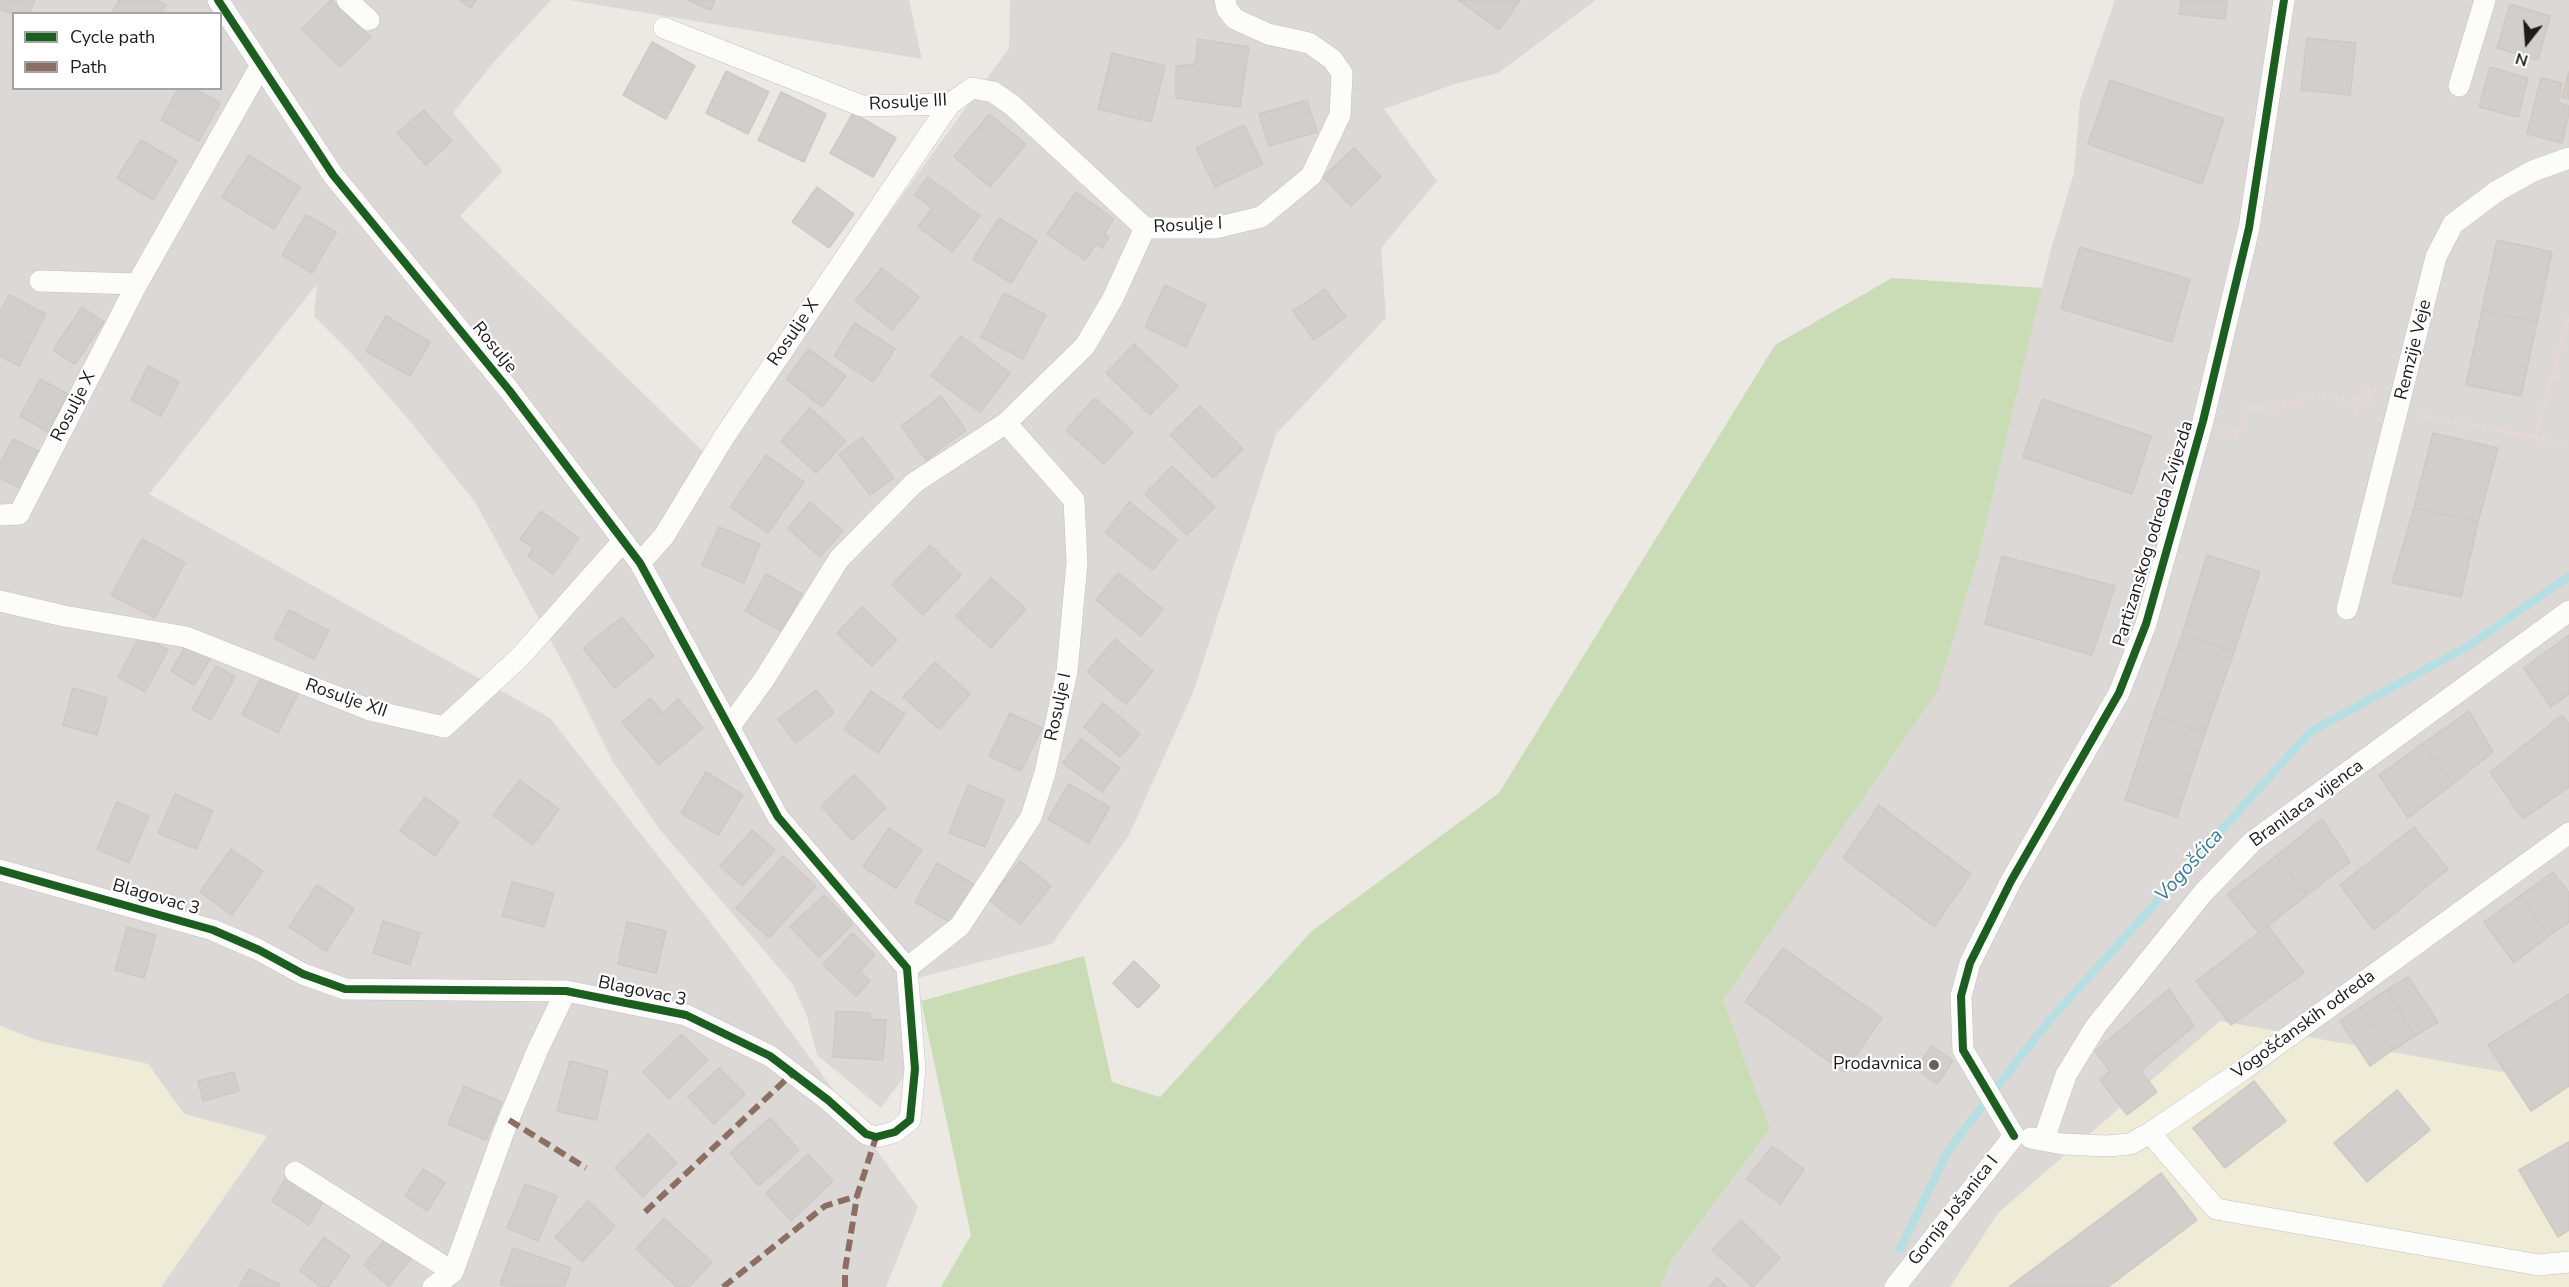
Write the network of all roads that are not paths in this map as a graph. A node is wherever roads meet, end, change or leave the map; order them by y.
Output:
1 (218, 0) edge
2 (347, 0) edge
3 (1225, 0) edge
4 (2284, 0) edge
5 (2485, 0) edge
6 (369, 21) dead end
7 (664, 28) dead end
8 (260, 67) junction
9 (2459, 86) dead end
10 (950, 104) junction
11 (2569, 158) edge
12 (1145, 228) junction
13 (40, 281) dead end
14 (137, 284) junction
15 (1005, 423) junction
16 (0, 514) edge
17 (623, 541) junction
18 (640, 563) junction
19 (0, 601) edge
20 (2347, 609) dead end
21 (2569, 611) edge
22 (730, 726) junction
23 (2569, 832) edge
24 (0, 870) edge
25 (907, 968) junction
26 (566, 991) junction
27 (2009, 1127) junction
28 (2150, 1133) junction
29 (2044, 1139) junction
30 (295, 1172) dead end
31 (2569, 1262) edge
32 (453, 1272) junction
33 (433, 1287) edge
34 (1895, 1287) edge

1 - 8 street, Rosulje
2 - 6 street
3 - 12 street, Rosulje I
4 - 27 street, Partizanskog odreda Zvijezda
5 - 9 street
7 - 10 street, Rosulje III
8 - 14 street, Rosulje X
8 - 17 street, Rosulje
10 - 12 street, Rosulje III
10 - 18 street, Rosulje X
11 - 20 street, Remzije Veje
12 - 15 street, Rosulje I
13 - 14 street
14 - 16 street, Rosulje X
15 - 22 street, Rosulje I
15 - 25 street, Rosulje I
17 - 18 street, Rosulje
17 - 19 street, Rosulje XII
18 - 22 street, Rosulje
21 - 29 street, Branilaca vijenca
22 - 25 street
23 - 28 street, Vogošćanskih odreda
24 - 26 street, Blagovac 3
25 - 26 street, Blagovac 3
26 - 32 street
27 - 29 street, Vogošćanskih odreda
27 - 34 street, Gornja Jošanica I
28 - 29 street, Vogošćanskih odreda
28 - 31 street
30 - 32 street
32 - 33 street

